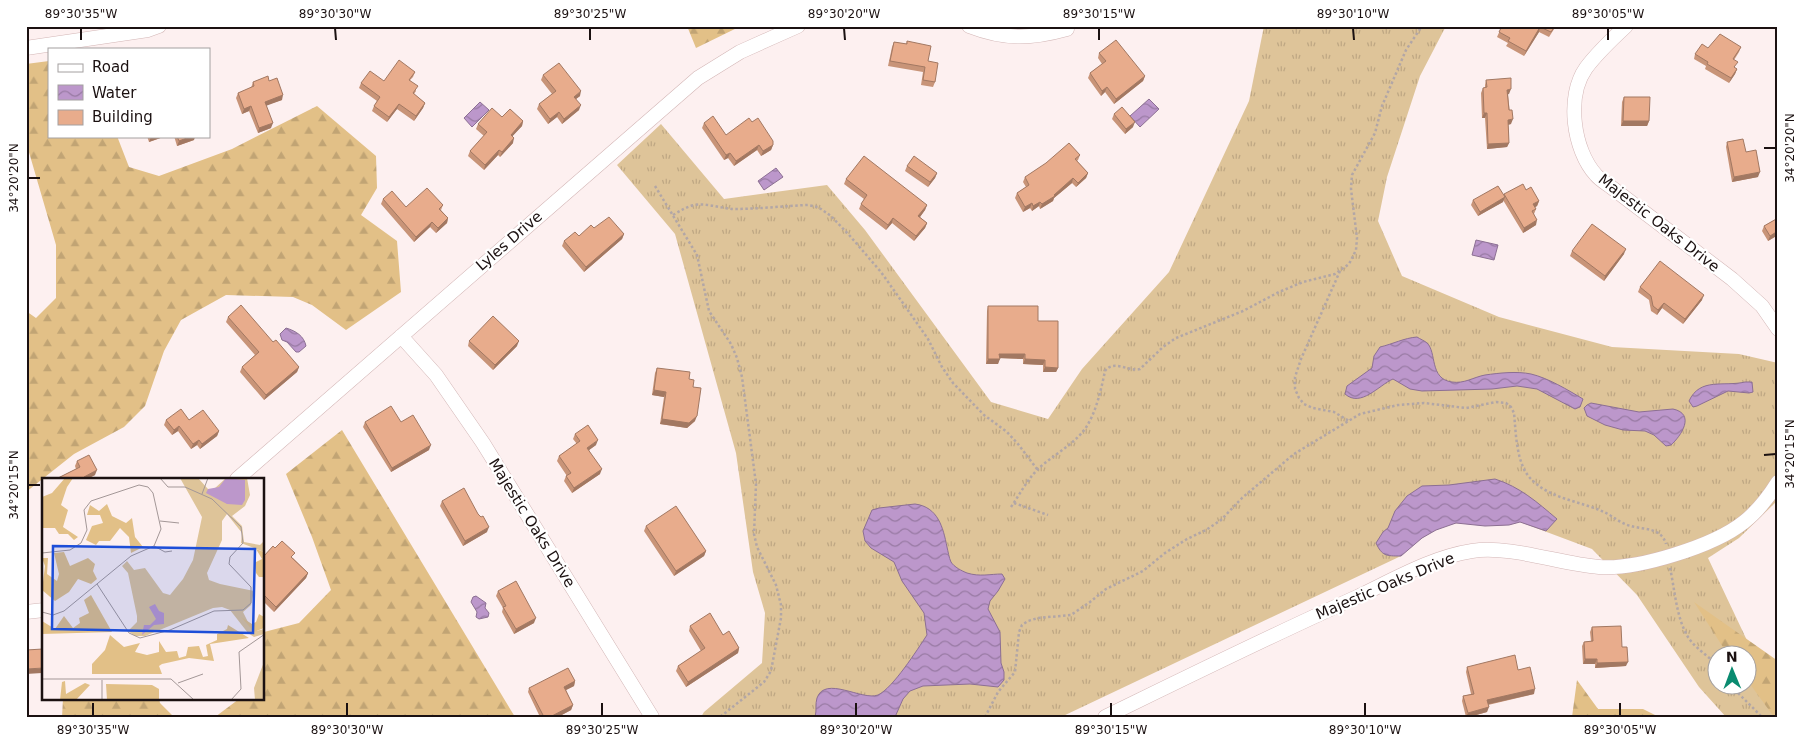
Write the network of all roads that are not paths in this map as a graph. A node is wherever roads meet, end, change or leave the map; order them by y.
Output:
1 (159, 26) edge
2 (798, 26) edge
3 (969, 26) edge
4 (1626, 26) edge
5 (1067, 29) dead end
6 (26, 48) edge
7 (1778, 329) edge
8 (401, 336) junction
9 (237, 478) edge
10 (1778, 482) edge
11 (42, 610) edge
12 (26, 612) edge
13 (652, 717) edge
14 (1105, 717) edge

1 - 6 street
2 - 8 street, Lyles Drive
3 - 5 street
4 - 7 street, Majestic Oaks Drive
8 - 9 street, Lyles Drive
8 - 13 street, Majestic Oaks Drive
10 - 14 street, Majestic Oaks Drive
11 - 12 street

